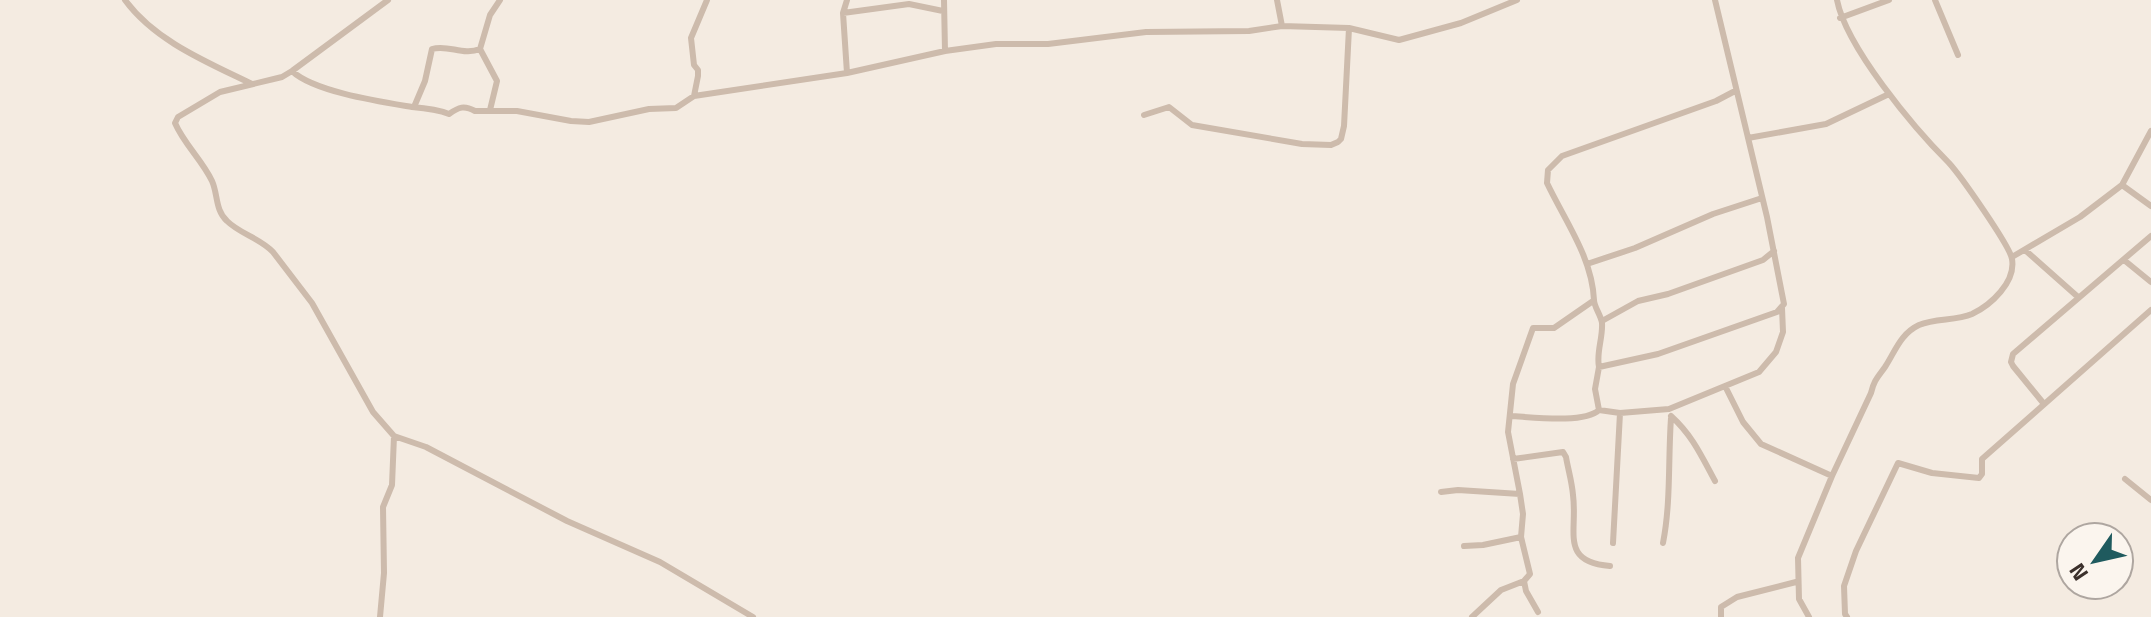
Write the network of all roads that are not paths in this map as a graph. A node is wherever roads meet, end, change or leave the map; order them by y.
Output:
1 (125, 0) edge
2 (388, 0) edge
3 (500, 0) edge
4 (707, 0) edge
5 (847, 0) edge
6 (944, 0) edge
7 (1277, 0) edge
8 (1517, 0) edge
9 (1715, 0) edge
10 (1837, 0) edge
11 (1889, 0) edge
12 (1935, 0) edge
13 (943, 11) junction
14 (843, 13) junction
15 (1840, 18) junction
16 (1282, 26) junction
17 (1349, 28) junction
18 (480, 49) junction
19 (945, 51) junction
20 (1958, 55) dead end
21 (292, 71) junction
22 (847, 73) junction
23 (252, 84) junction
24 (1735, 91) junction
25 (1889, 94) junction
26 (694, 96) junction
27 (414, 107) junction
28 (490, 110) junction
29 (1144, 115) dead end
30 (2151, 131) edge
31 (1748, 138) junction
32 (2122, 185) junction
33 (1762, 198) junction
34 (2151, 206) edge
35 (2151, 236) edge
36 (2025, 250) junction
37 (1774, 251) junction
38 (2012, 257) junction
39 (2124, 260) junction
40 (1587, 264) junction
41 (2151, 282) edge
42 (2078, 297) junction
43 (1593, 301) junction
44 (1782, 308) junction
45 (2151, 310) edge
46 (1602, 321) junction
47 (1599, 367) junction
48 (1725, 386) junction
49 (2044, 404) junction
50 (1669, 409) junction
51 (1599, 410) junction
52 (1620, 413) junction
53 (1511, 416) junction
54 (1671, 418) junction
55 (394, 436) junction
56 (1513, 459) junction
57 (1832, 476) junction
58 (2125, 479) dead end
59 (1715, 481) dead end
60 (1441, 492) dead end
61 (1520, 494) junction
62 (2151, 500) edge
63 (1521, 537) junction
64 (1613, 543) dead end
65 (1663, 543) dead end
66 (1464, 546) dead end
67 (1610, 566) dead end
68 (1524, 581) junction
69 (1796, 582) junction
70 (1538, 612) dead end
71 (1846, 616) edge
72 (380, 617) edge
73 (753, 617) edge
74 (1472, 617) edge
75 (1720, 617) edge
76 (1809, 617) edge
77 (1837, 617) edge

1 - 23 street
2 - 21 street
3 - 18 street
4 - 26 street
5 - 14 street
6 - 13 street
7 - 16 street
8 - 17 street
9 - 24 street
10 - 15 street
11 - 15 street
12 - 20 street
13 - 14 street
13 - 19 street
14 - 22 street
15 - 25 street
16 - 17 street
16 - 19 street
17 - 29 street
18 - 27 street
18 - 28 street
19 - 22 street
21 - 23 street
21 - 27 street
22 - 26 street
23 - 55 street
24 - 31 street
24 - 40 street
25 - 31 street
25 - 38 street
26 - 28 street
27 - 28 street
30 - 32 street
31 - 33 street
32 - 34 street
32 - 36 street
33 - 37 street
33 - 40 street
35 - 39 street
36 - 38 street
36 - 42 street
37 - 44 street
37 - 46 street
38 - 57 street
39 - 41 street
39 - 42 street
40 - 43 street
42 - 49 street
43 - 46 street
43 - 53 street
44 - 47 street
44 - 48 street
45 - 49 street
46 - 47 street
47 - 51 street
48 - 50 street
48 - 57 street
49 - 71 street
50 - 52 street
50 - 54 street
51 - 52 street
51 - 53 street
52 - 64 street
53 - 56 street
54 - 59 street
54 - 65 street
55 - 72 street
55 - 73 street
56 - 61 street
56 - 67 street
57 - 69 street
58 - 62 street
60 - 61 street
61 - 63 street
63 - 66 street
63 - 68 street
68 - 70 street
68 - 74 street
69 - 75 street
69 - 76 street
71 - 77 street

